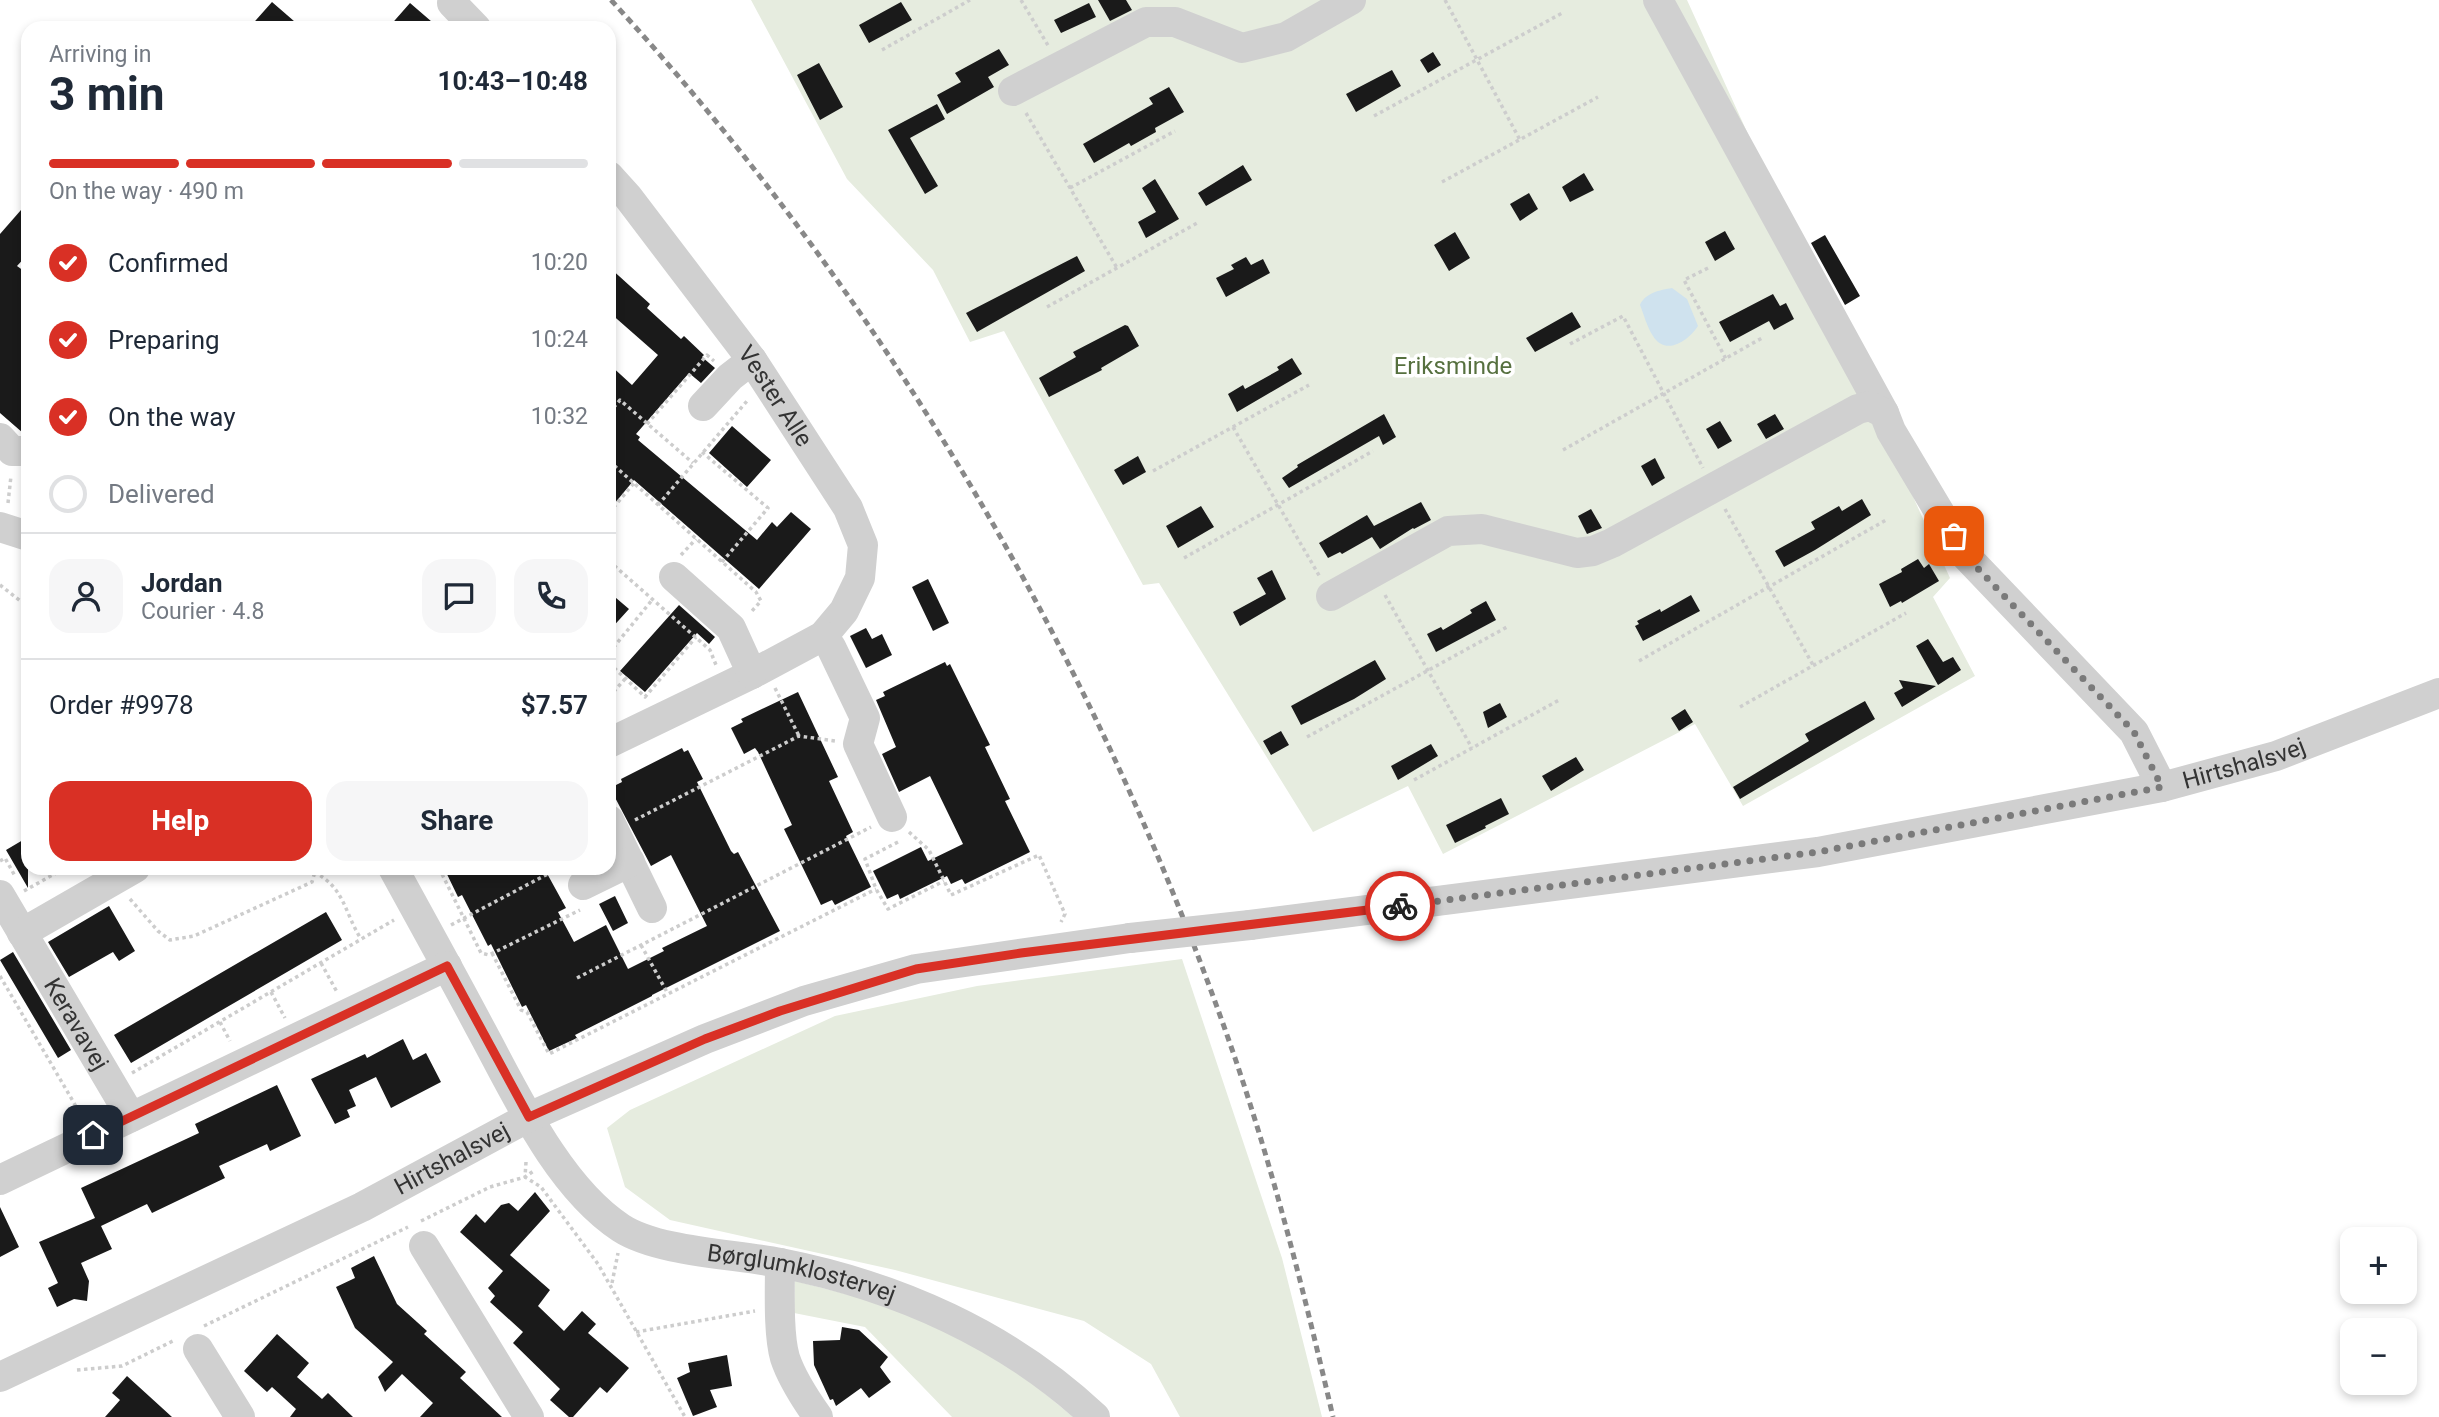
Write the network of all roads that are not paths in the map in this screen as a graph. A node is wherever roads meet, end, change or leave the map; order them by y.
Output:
1 (1351, 0) edge
2 (1658, 0) edge
3 (452, 3) dead end
4 (468, 21) edge
5 (1013, 91) road end
6 (616, 196) edge
7 (752, 360) junction
8 (703, 406) dead end
9 (1884, 413) junction
10 (0, 438) edge
11 (20, 461) edge
12 (674, 577) dead end
13 (1331, 596) road end
14 (823, 636) junction
15 (758, 670) junction
16 (2439, 693) edge
17 (616, 740) edge
18 (2162, 787) junction
19 (902, 826) road end
20 (616, 833) edge
21 (630, 862) junction
22 (616, 869) edge
23 (122, 875) edge
24 (397, 875) edge
25 (602, 875) edge
26 (575, 888) road end
27 (0, 895) edge
28 (652, 908) dead end
29 (22, 933) junction
30 (447, 966) junction
31 (131, 1117) junction
32 (529, 1117) junction
33 (0, 1180) edge
34 (424, 1246) dead end
35 (780, 1263) junction
36 (193, 1338) road end
37 (0, 1377) edge
38 (240, 1417) edge
39 (529, 1417) edge
40 (818, 1417) edge
41 (1095, 1417) edge

1 - 5 street
2 - 9 street
3 - 4 street
6 - 7 street, Vester Alle
7 - 8 street
7 - 14 street, Vester Alle
9 - 13 street
9 - 18 street
10 - 11 street
12 - 15 street
14 - 15 street, Vester Alle
14 - 19 street
15 - 17 street, Vester Alle
16 - 18 street, Hirtshalsvej
18 - 32 street, Hirtshalsvej, bridge
20 - 21 street
21 - 22 street
21 - 28 street
23 - 29 street
24 - 30 street, Børglumklostervej
25 - 26 street
27 - 29 street, Keravavej
29 - 31 street, Keravavej
30 - 31 street
30 - 32 street, Børglumklostervej
31 - 33 street
32 - 35 street, Børglumklostervej
32 - 37 street, Hirtshalsvej
34 - 39 street
35 - 40 street
35 - 41 street, Børglumklostervej
36 - 38 street

